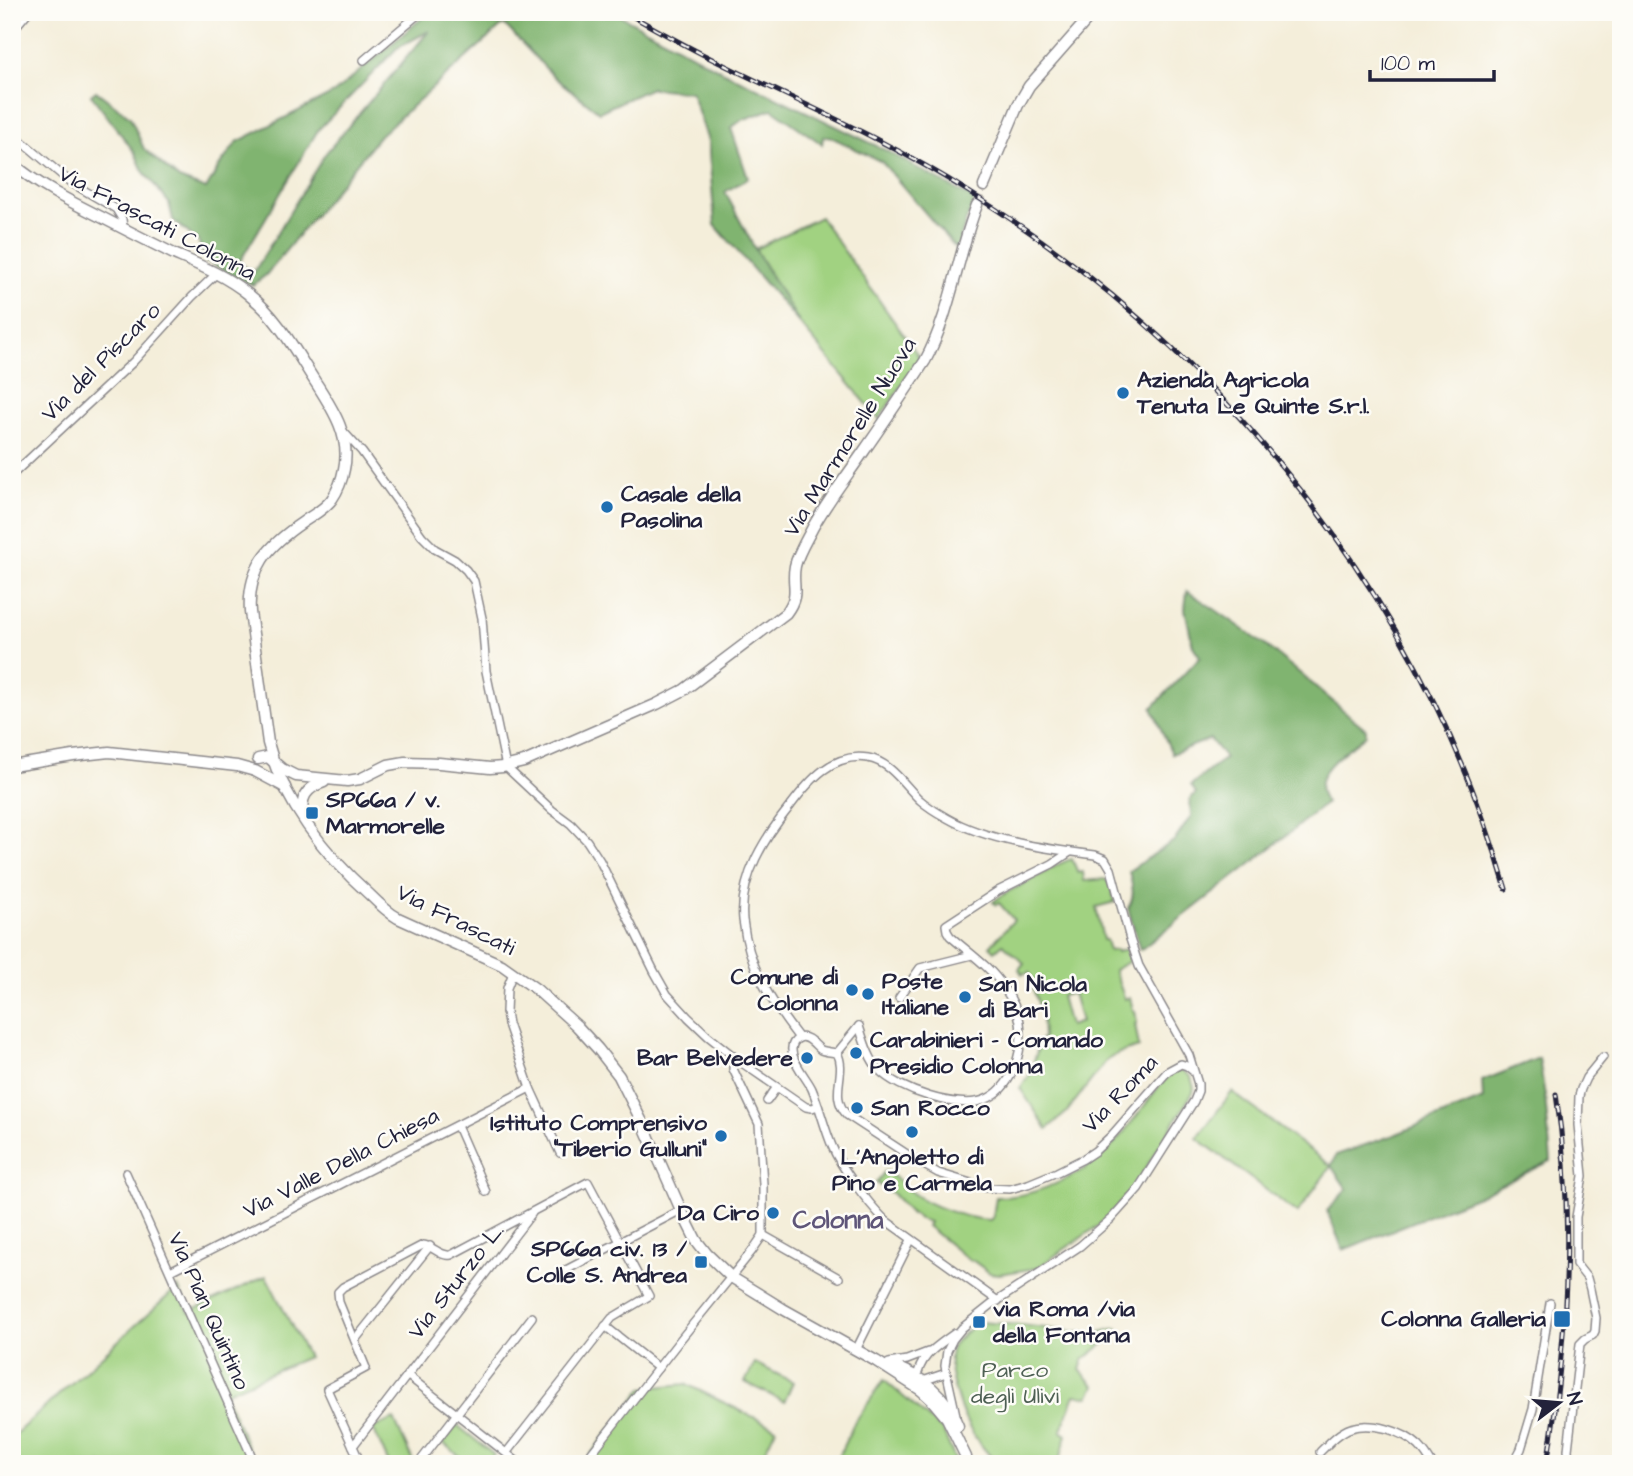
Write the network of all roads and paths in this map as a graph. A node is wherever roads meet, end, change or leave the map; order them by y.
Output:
1 (28, 12) edge
2 (421, 12) edge
3 (1094, 12) edge
4 (12, 31) edge
5 (364, 60) dead end
6 (12, 133) edge
7 (12, 163) edge
8 (984, 186) tunnel mouth
9 (977, 205) tunnel mouth
10 (123, 228) junction
11 (216, 274) junction
12 (342, 429) junction
13 (12, 475) edge
14 (265, 730) junction
15 (258, 759) junction
16 (274, 763) junction
17 (228, 765) junction
18 (12, 766) edge
19 (506, 767) junction
20 (262, 774) junction
21 (330, 780) junction
22 (285, 787) junction
23 (296, 807) joint
24 (310, 829) junction
25 (1070, 852) junction
26 (972, 955) junction
27 (513, 972) junction
28 (899, 998) dead end
29 (797, 1040) junction
30 (837, 1053) junction
31 (734, 1057) junction
32 (1603, 1057) dead end
33 (1194, 1071) junction
34 (778, 1087) junction
35 (530, 1088) junction
36 (767, 1101) dead end
37 (818, 1107) junction
38 (457, 1126) junction
39 (560, 1153) dead end
40 (126, 1173) dead end
41 (486, 1192) dead end
42 (535, 1210) junction
43 (681, 1210) junction
44 (762, 1235) junction
45 (911, 1240) junction
46 (621, 1241) junction
47 (430, 1246) junction
48 (170, 1271) junction
49 (564, 1271) dead end
50 (730, 1277) junction
51 (839, 1278) dead end
52 (998, 1301) junction
53 (1550, 1303) dead end
54 (532, 1317) dead end
55 (605, 1326) junction
56 (962, 1328) junction
57 (355, 1340) junction
58 (856, 1350) junction
59 (932, 1350) junction
60 (881, 1362) junction
61 (658, 1368) junction
62 (946, 1373) junction
63 (407, 1375) junction
64 (918, 1381) junction
65 (456, 1415) junction
66 (958, 1426) junction
67 (353, 1446) junction
68 (507, 1452) junction
69 (1320, 1452) dead end
70 (966, 1461) edge
71 (255, 1464) edge
72 (360, 1464) edge
73 (418, 1464) edge
74 (520, 1464) edge
75 (583, 1464) edge
76 (1432, 1464) edge
77 (1513, 1464) edge
78 (1583, 1464) edge

1 - 4 street
2 - 5 street
3 - 8 street
6 - 10 street
7 - 10 street, Via Frascati Colonna
9 - 19 street, Via Marmorelle Nuova
10 - 11 street, Via Frascati Colonna
11 - 12 street, Via Frascati Colonna
11 - 13 street, Via del Piscaro
12 - 14 street, Via Frascati Colonna
12 - 19 street
14 - 15 street
14 - 16 street, Via Frascati Colonna
15 - 16 street, Via Marmorelle Nuova
15 - 17 street
16 - 20 street
16 - 21 street, Via Marmorelle Nuova
16 - 22 street, Via Frascati Colonna
17 - 18 street
17 - 20 street
19 - 21 street, Via Marmorelle Nuova
19 - 31 street
20 - 22 street
21 - 24 street
22 - 23 street, Via Frascati Colonna
23 - 24 street, Via Frascati
24 - 27 street, Via Frascati
25 - 26 street
25 - 29 street
25 - 33 street
26 - 28 street
26 - 30 street
27 - 35 street
27 - 43 street, Via Frascati
29 - 30 street
29 - 37 street
30 - 33 street, Via Roma
31 - 34 street
31 - 44 street
32 - 78 street
33 - 52 street, Via Roma
34 - 36 street
34 - 37 street
35 - 38 street, Via Valle Della Chiesa
35 - 39 street
37 - 45 street
38 - 41 street
38 - 48 street, Via Valle Della Chiesa
40 - 48 street, Via Pian Quintino
42 - 46 street
42 - 47 street
42 - 63 street, Via Sturzo L.
43 - 46 street
43 - 50 street, Via Frascati
44 - 50 street
44 - 51 street
45 - 52 street
45 - 58 street
46 - 49 street
46 - 55 street
47 - 57 street
47 - 57 street
48 - 71 street, Via Pian Quintino
50 - 58 street, Via Frascati
50 - 61 street
52 - 56 street, Via Roma
53 - 77 street
54 - 65 street
55 - 61 street
55 - 68 street
56 - 59 street
56 - 62 street, Via Roma
57 - 67 street
58 - 60 street, Via Frascati
59 - 60 street
59 - 64 street
60 - 64 street, Via Frascati
61 - 75 street
62 - 64 street
62 - 66 street
63 - 65 street
63 - 67 street, Via Sturzo L.
64 - 66 street
64 - 70 street
65 - 68 street
65 - 73 street
66 - 70 street
67 - 72 street
68 - 74 street
69 - 76 street

